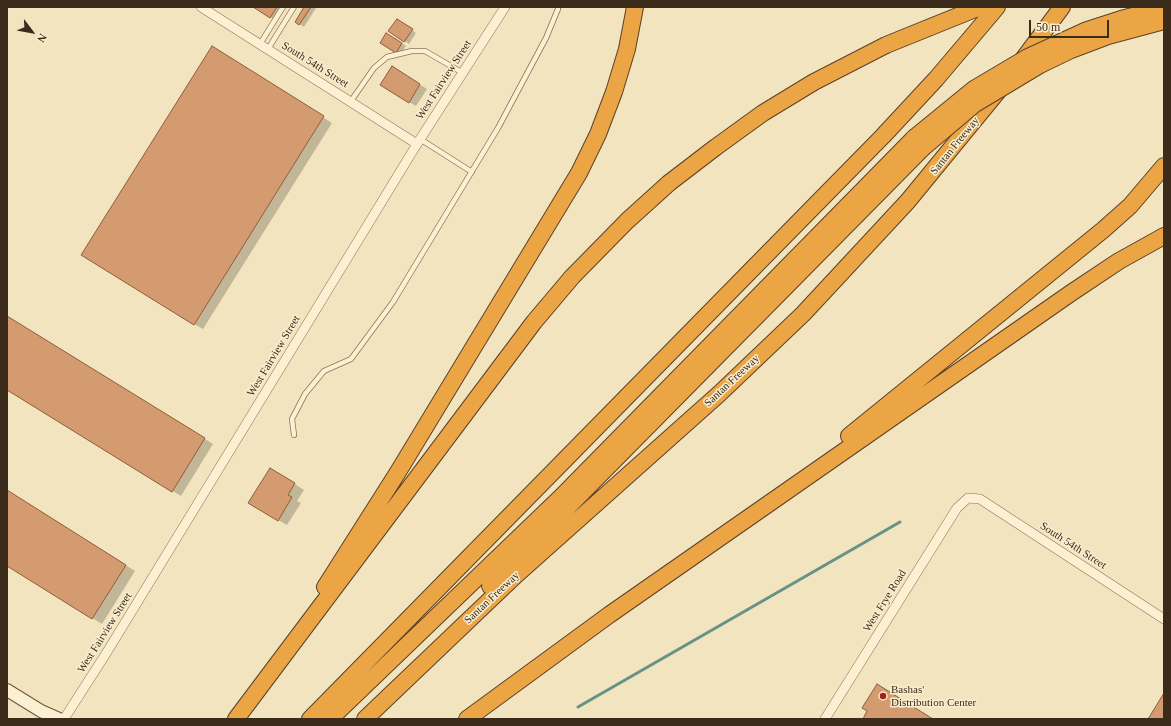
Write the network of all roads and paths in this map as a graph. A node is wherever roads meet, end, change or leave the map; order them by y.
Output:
1 (201, 7) edge
2 (283, 7) edge
3 (294, 7) edge
4 (635, 7) edge
5 (980, 7) edge
6 (998, 7) edge
7 (1062, 7) edge
8 (502, 8) edge
9 (1164, 8) edge
10 (558, 9) dead end
11 (1164, 21) edge
12 (264, 47) junction
13 (463, 73) junction
14 (351, 102) junction
15 (419, 141) junction
16 (918, 143) junction
17 (1164, 166) edge
18 (472, 172) junction
19 (1164, 236) edge
20 (294, 435) dead end
21 (787, 491) junction
22 (968, 498) joint
23 (1164, 619) edge
24 (284, 655) junction
25 (7, 690) edge
26 (390, 695) junction
27 (59, 719) edge
28 (64, 719) edge
29 (236, 719) edge
30 (310, 719) edge
31 (330, 719) edge
32 (365, 719) edge
33 (466, 719) edge
34 (825, 719) edge

1 - 12 street, South 54th Street
2 - 12 lane
3 - 12 lane
4 - 24 highway
5 - 24 highway
6 - 30 highway
7 - 26 highway, Santan Freeway
8 - 13 street, West Fairview Street
9 - 16 highway, bridge
10 - 18 lane
11 - 16 highway, bridge
12 - 14 street, South 54th Street
13 - 14 lane
13 - 15 street, West Fairview Street
14 - 15 street, South 54th Street
15 - 18 lane
15 - 28 street, West Fairview Street
16 - 26 highway
16 - 31 highway
17 - 21 highway
18 - 20 lane
19 - 21 highway
21 - 33 highway
22 - 23 street, South 54th Street
22 - 34 street, West Frye Road
24 - 29 highway
25 - 27 main road
26 - 32 highway, Santan Freeway

